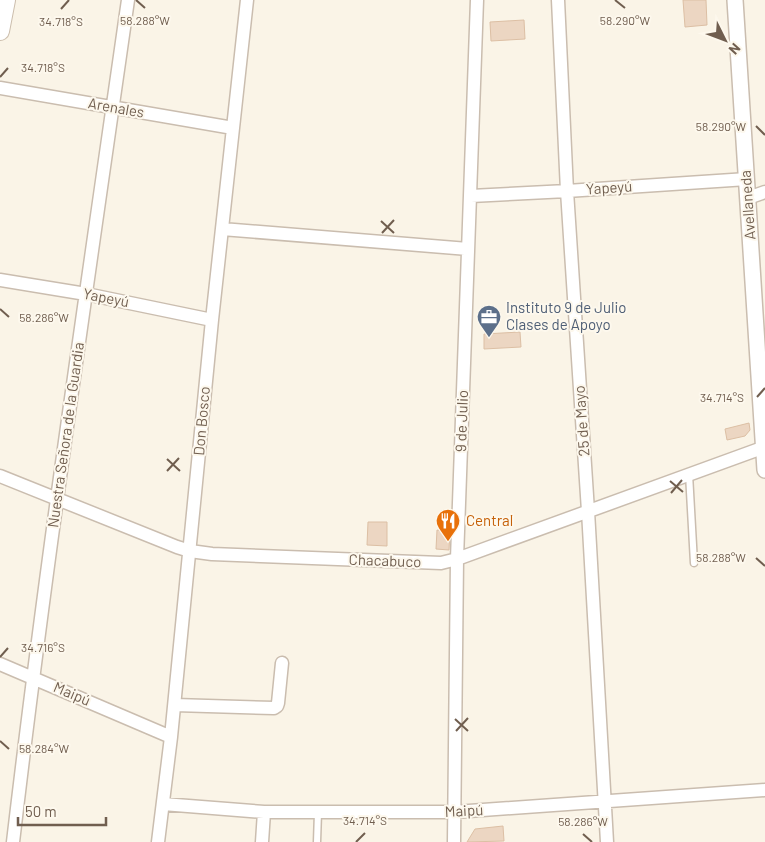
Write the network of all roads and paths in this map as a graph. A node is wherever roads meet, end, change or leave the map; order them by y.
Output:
1 (6, 0) edge
2 (128, 0) edge
3 (247, 0) edge
4 (477, 0) edge
5 (558, 0) edge
6 (735, 0) edge
7 (0, 31) edge
8 (0, 88) edge
9 (113, 108) junction
10 (233, 128) junction
11 (747, 179) junction
12 (567, 191) junction
13 (765, 192) edge
14 (471, 196) junction
15 (748, 198) junction
16 (222, 230) junction
17 (468, 249) junction
18 (0, 280) edge
19 (86, 294) junction
20 (212, 320) junction
21 (764, 448) edge
22 (765, 470) edge
23 (689, 474) junction
24 (0, 476) edge
25 (56, 498) junction
26 (588, 511) junction
27 (190, 551) junction
28 (457, 559) junction
29 (694, 563) dead end
30 (282, 663) dead end
31 (0, 664) edge
32 (32, 677) junction
33 (174, 705) junction
34 (171, 736) junction
35 (765, 790) edge
36 (604, 802) junction
37 (163, 804) junction
38 (264, 812) junction
39 (318, 812) junction
40 (454, 812) junction
41 (13, 842) edge
42 (158, 842) edge
43 (262, 842) edge
44 (317, 842) edge
45 (454, 842) edge
46 (607, 842) edge

1 - 7 main road
2 - 9 street, Nuestra Señora de la Guardia
3 - 10 street, Don Bosco
4 - 14 street, 9 de Julio
5 - 12 street, 25 de Mayo
6 - 11 street, Avellaneda
8 - 9 street, Arenales
9 - 10 street, Arenales
9 - 19 street, Nuestra Señora de la Guardia
10 - 16 street, Don Bosco
11 - 12 street, Yapeyú
11 - 15 street, Avellaneda
12 - 14 street, Yapeyú
12 - 26 street, 25 de Mayo
13 - 15 street
14 - 17 street, 9 de Julio
15 - 21 street, Avellaneda
16 - 17 street
16 - 20 street, Don Bosco
17 - 28 street, 9 de Julio
18 - 19 street, Yapeyú
19 - 20 street, Yapeyú
19 - 25 street, Nuestra Señora de la Guardia
20 - 27 street, Don Bosco
21 - 22 street, Avellaneda
21 - 23 street, Chacabuco
23 - 26 street, Chacabuco
23 - 29 lane
24 - 25 street, Chacabuco
25 - 27 street, Chacabuco
25 - 32 street, Nuestra Señora de la Guardia
26 - 28 street, Chacabuco
26 - 36 street, 25 de Mayo
27 - 28 street, Chacabuco
27 - 33 street, Don Bosco
28 - 40 street, 9 de Julio
30 - 33 street
31 - 32 street, Maipú
32 - 34 street, Maipú
32 - 41 street, Nuestra Señora de la Guardia
33 - 34 street, Don Bosco
34 - 37 street, Don Bosco
35 - 36 street, Maipú
36 - 40 street, Maipú
36 - 46 street, 25 de Mayo
37 - 38 street, Maipú
37 - 42 street, Don Bosco
38 - 39 street, Maipú
38 - 43 street
39 - 40 street, Maipú
39 - 44 lane
40 - 45 street, 9 de Julio

